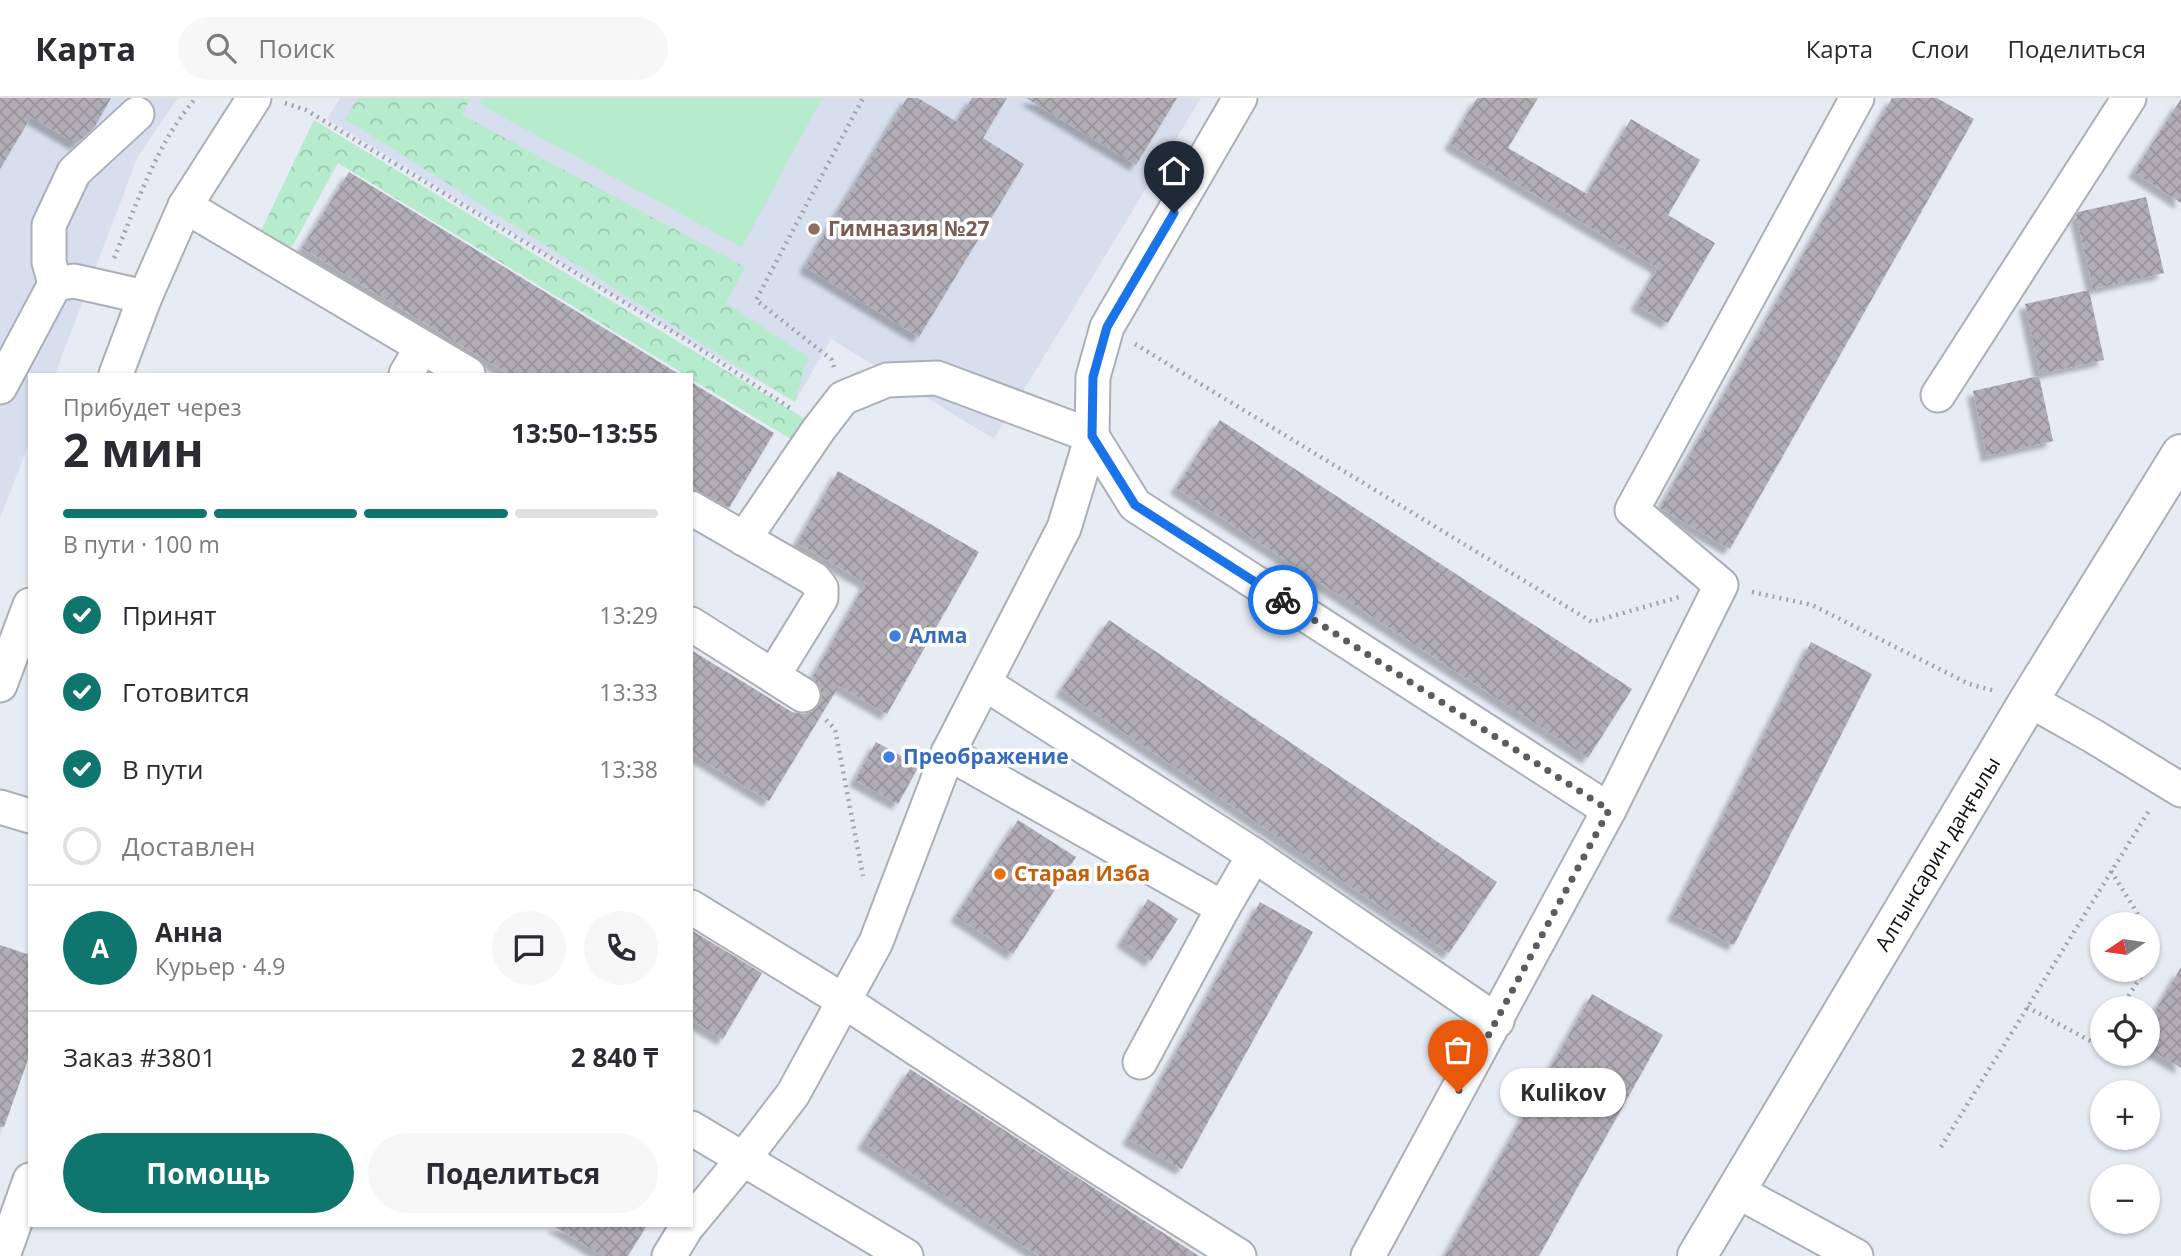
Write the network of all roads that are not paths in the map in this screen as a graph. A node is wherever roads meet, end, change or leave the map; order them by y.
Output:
1 (1240, 98) edge
2 (1857, 98) edge
3 (2129, 98) edge
4 (268, 100) edge
5 (137, 114) dead end
6 (185, 206) junction
7 (55, 284) junction
8 (145, 297) junction
9 (414, 361) edge
10 (116, 373) edge
11 (464, 373) edge
12 (0, 387) edge
13 (1938, 395) dead end
14 (1092, 436) junction
15 (2181, 454) edge
16 (693, 509) edge
17 (744, 539) junction
18 (28, 610) edge
19 (693, 625) edge
20 (773, 676) junction
21 (984, 683) junction
22 (0, 685) edge
23 (803, 695) road end
24 (2029, 701) junction
25 (947, 753) junction
26 (2174, 785) edge
27 (0, 807) edge
28 (1609, 810) junction
29 (28, 815) edge
30 (1254, 855) junction
31 (693, 908) edge
32 (1223, 908) junction
33 (844, 1001) junction
34 (1497, 1021) junction
35 (1140, 1062) dead end
36 (693, 1129) edge
37 (744, 1158) junction
38 (28, 1187) edge
39 (1737, 1191) junction
40 (693, 1219) edge
41 (687, 1227) edge
42 (3, 1256) edge
43 (669, 1256) edge
44 (906, 1256) edge
45 (1239, 1256) edge
46 (1368, 1256) edge
47 (1697, 1256) edge
48 (1856, 1256) edge

1 - 14 street
2 - 28 street
3 - 13 street
4 - 6 street
5 - 7 street
6 - 8 street
6 - 9 street
7 - 8 street
7 - 12 street
8 - 10 street
9 - 11 street
14 - 17 street
14 - 21 street
14 - 28 street
15 - 24 main road, Алтынсарин даңғылы
16 - 17 street
17 - 20 street
18 - 22 street
19 - 20 street
20 - 23 street
21 - 25 street
21 - 30 street
24 - 26 street
24 - 39 main road, Алтынсарин даңғылы
25 - 32 street
25 - 33 street
27 - 29 street
28 - 34 street
30 - 32 street
30 - 34 street
31 - 33 street
32 - 35 street
33 - 37 street
33 - 45 street
34 - 46 street
36 - 37 street
37 - 40 street
37 - 44 street
38 - 42 street
39 - 47 main road, Алтынсарин даңғылы
39 - 48 street
41 - 43 street

